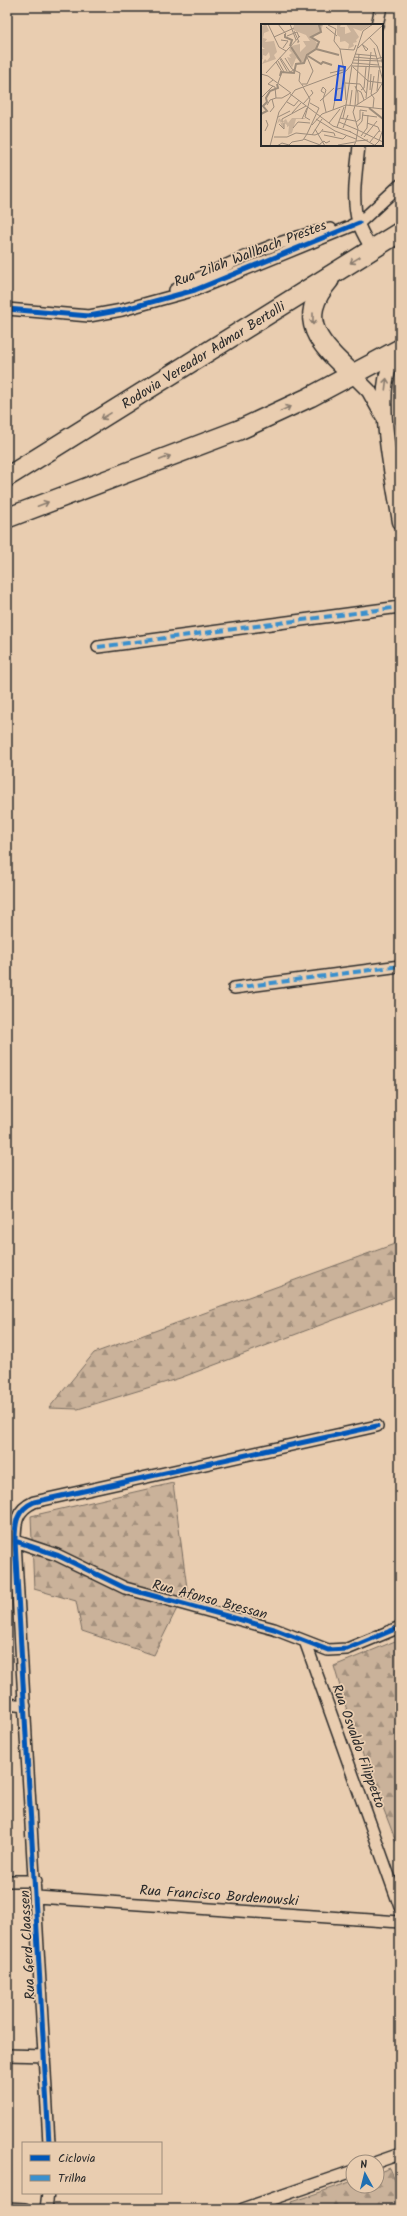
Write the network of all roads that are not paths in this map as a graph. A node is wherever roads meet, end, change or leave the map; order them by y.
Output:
1 (381, 7) edge
2 (377, 24) edge
3 (359, 146) edge
4 (400, 185) edge
5 (359, 223) junction
6 (400, 232) edge
7 (372, 250) junction
8 (335, 273) junction
9 (7, 308) edge
10 (400, 350) edge
11 (353, 374) junction
12 (385, 420) junction
13 (7, 477) edge
14 (7, 518) edge
15 (400, 522) edge
16 (400, 607) edge
17 (98, 647) dead end
18 (400, 966) edge
19 (234, 988) dead end
20 (377, 1426) dead end
21 (15, 1541) junction
22 (400, 1627) edge
23 (305, 1641) junction
24 (7, 1704) edge
25 (25, 1706) junction
26 (7, 1881) edge
27 (36, 1881) junction
28 (36, 1897) junction
29 (400, 1907) edge
30 (400, 1922) edge
31 (7, 2055) edge
32 (45, 2056) junction
33 (49, 2142) edge
34 (400, 2154) edge
35 (385, 2159) edge
36 (345, 2174) edge
37 (48, 2194) edge
38 (7, 2208) edge
39 (25, 2209) edge
40 (46, 2209) edge
41 (243, 2209) edge

1 - 2 street
3 - 5 street
4 - 5 street
5 - 7 street
5 - 9 street, Rua Zilah Wallbach Prestes
6 - 7 highway, Rodovia Vereador Admar Bertolli
7 -> 8 highway, Rodovia Vereador Admar Bertolli
8 -> 11 highway
8 -> 13 highway, Rodovia Vereador Admar Bertolli
10 - 11 highway
12 -> 10 street
11 - 12 street
14 -> 11 highway
12 - 15 street
16 - 17 street
18 - 19 street
20 - 21 street, Rua Gerd Claassen
21 - 23 street, Rua Afonso Bressan
21 - 25 street, Rua Gerd Claassen
22 - 23 street, Rua Afonso Bressan
23 - 29 street, Rua Osvaldo Filippetto
24 - 25 street
25 - 27 street, Rua Gerd Claassen
26 - 27 street
27 - 28 street, Rua Gerd Claassen
28 - 30 street, Rua Francisco Bordenowski
28 - 32 street, Rua Gerd Claassen
31 - 32 street
32 - 33 street, Rua Gerd Claassen
34 - 35 street
36 - 41 street
37 - 40 street
38 - 39 street

